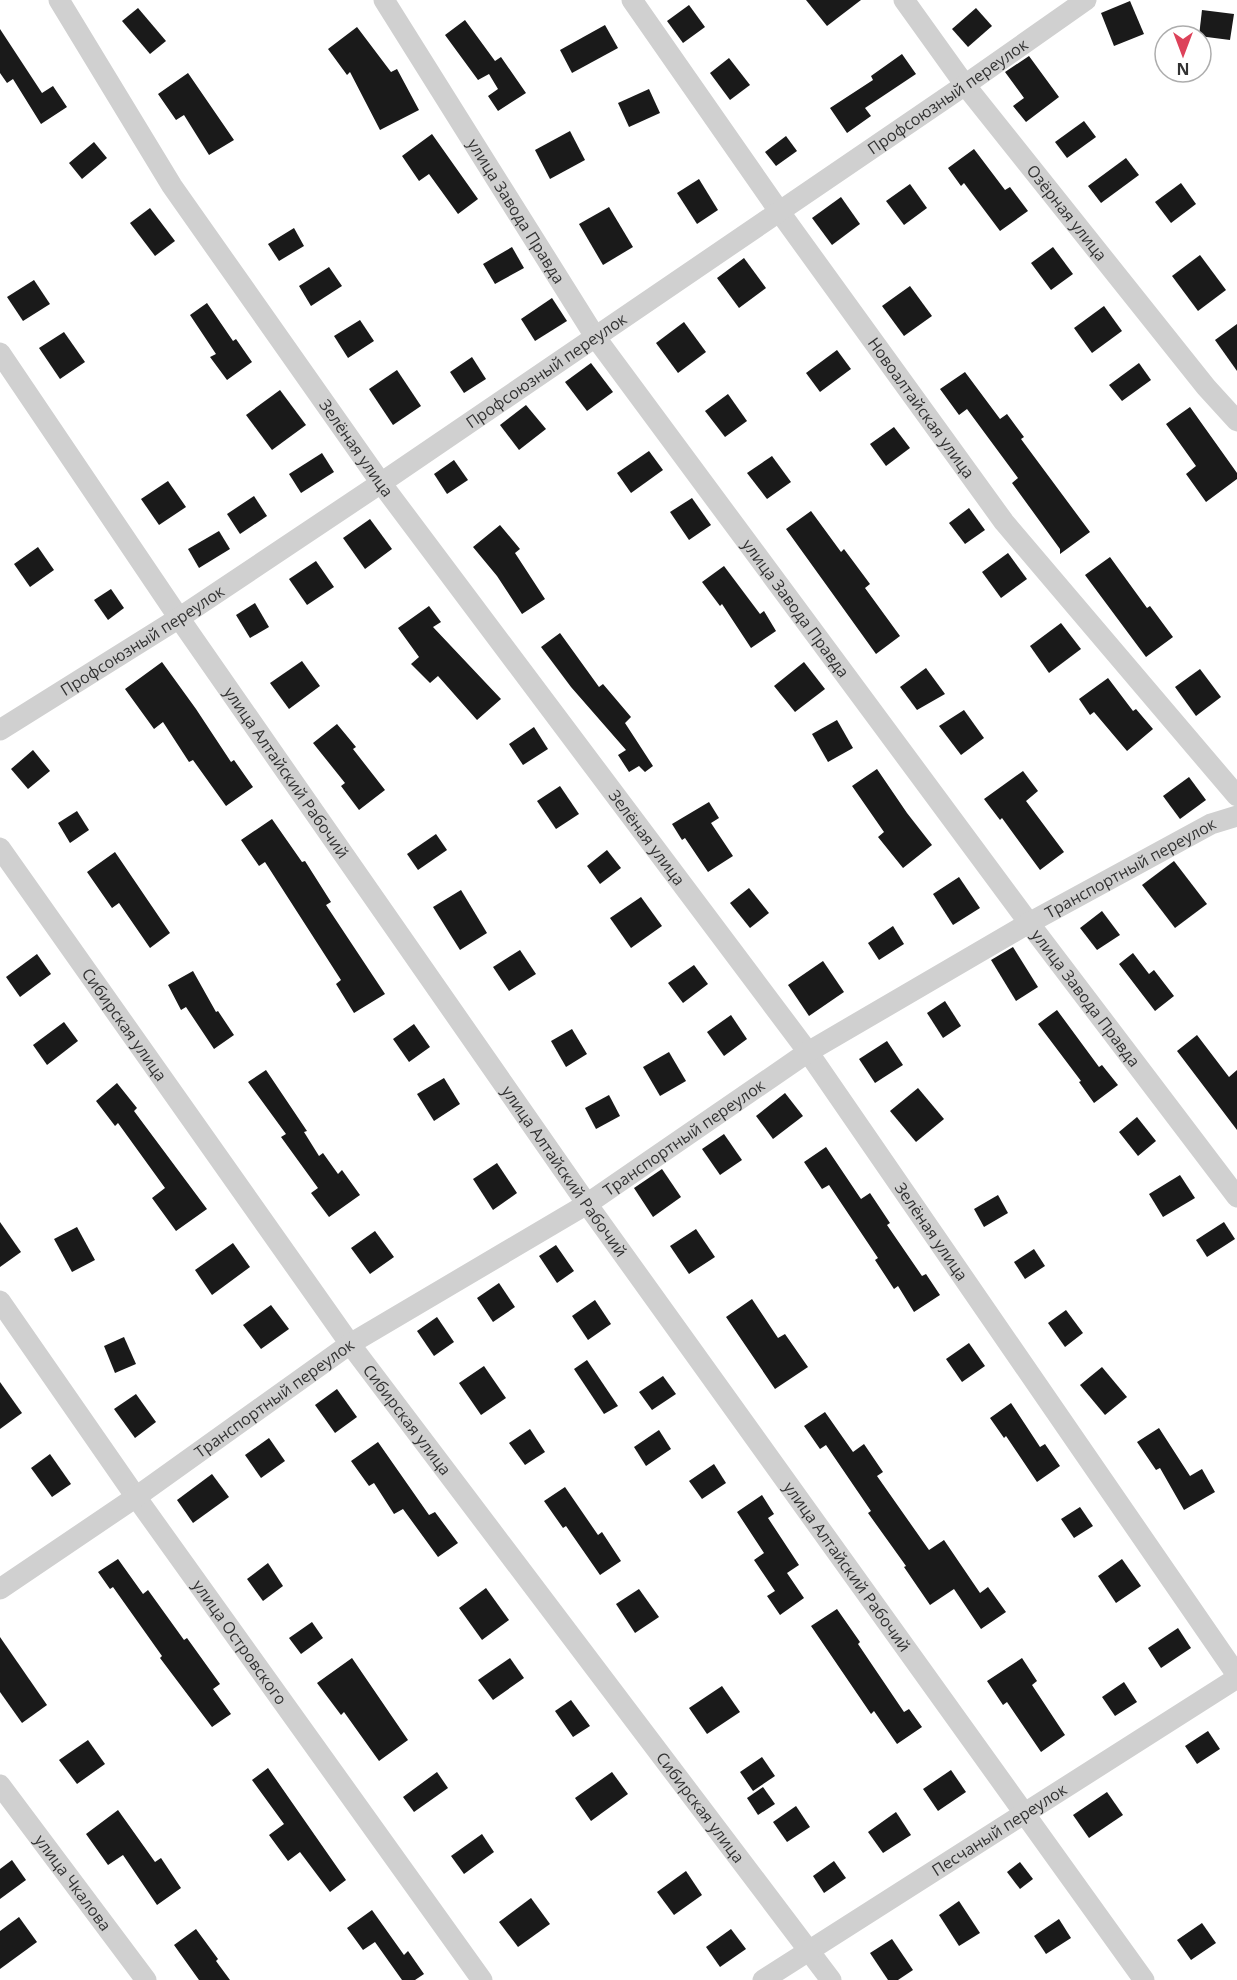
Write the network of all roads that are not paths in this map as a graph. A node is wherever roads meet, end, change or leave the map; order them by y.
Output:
1 (59, 0) edge
2 (384, 0) edge
3 (632, 0) edge
4 (904, 0) edge
5 (1086, 0) edge
6 (965, 85) junction
7 (779, 211) junction
8 (596, 338) junction
9 (0, 353) edge
10 (1237, 421) edge
11 (381, 483) junction
12 (179, 618) junction
13 (0, 730) edge
14 (1237, 796) edge
15 (1237, 816) edge
16 (0, 848) edge
17 (1029, 924) junction
18 (808, 1052) junction
19 (1237, 1197) edge
20 (587, 1204) junction
21 (0, 1302) edge
22 (350, 1344) junction
23 (136, 1497) junction
24 (0, 1589) edge
25 (1237, 1676) edge
26 (0, 1785) edge
27 (1023, 1813) junction
28 (809, 1949) junction
29 (146, 1980) edge
30 (482, 1980) edge
31 (763, 1980) edge
32 (831, 1980) edge
33 (1144, 1980) edge

1 - 11 street, Зелёная улица
2 - 8 street, улица Завода Правда
3 - 7 street, Новоалтайская улица
4 - 6 street, Озёрная улица
5 - 6 street, Профсоюзный переулок
6 - 7 street, Профсоюзный переулок
6 - 10 street, Озёрная улица
7 - 8 street, Профсоюзный переулок
7 - 14 street, Новоалтайская улица
8 - 11 street, Профсоюзный переулок
8 - 17 street, улица Завода Правда
9 - 12 street, улица Алтайский Рабочий
11 - 12 street, Профсоюзный переулок
11 - 18 street, Зелёная улица
12 - 13 street, Профсоюзный переулок
12 - 20 street, улица Алтайский Рабочий
15 - 17 street, Транспортный переулок
16 - 22 street, Сибирская улица
17 - 18 street, Транспортный переулок
17 - 19 street, улица Завода Правда
18 - 20 street, Транспортный переулок
18 - 25 street, Зелёная улица
20 - 22 street, Транспортный переулок
20 - 27 street, улица Алтайский Рабочий
21 - 23 street, улица Островского
22 - 23 street, Транспортный переулок
22 - 28 street, Сибирская улица
23 - 24 street, Транспортный переулок
23 - 30 street, улица Островского
25 - 27 street, Песчаный переулок
26 - 29 street, улица Чкалова
27 - 28 street, Песчаный переулок
27 - 33 street, улица Алтайский Рабочий
28 - 31 street, Песчаный переулок
28 - 32 street, Сибирская улица

